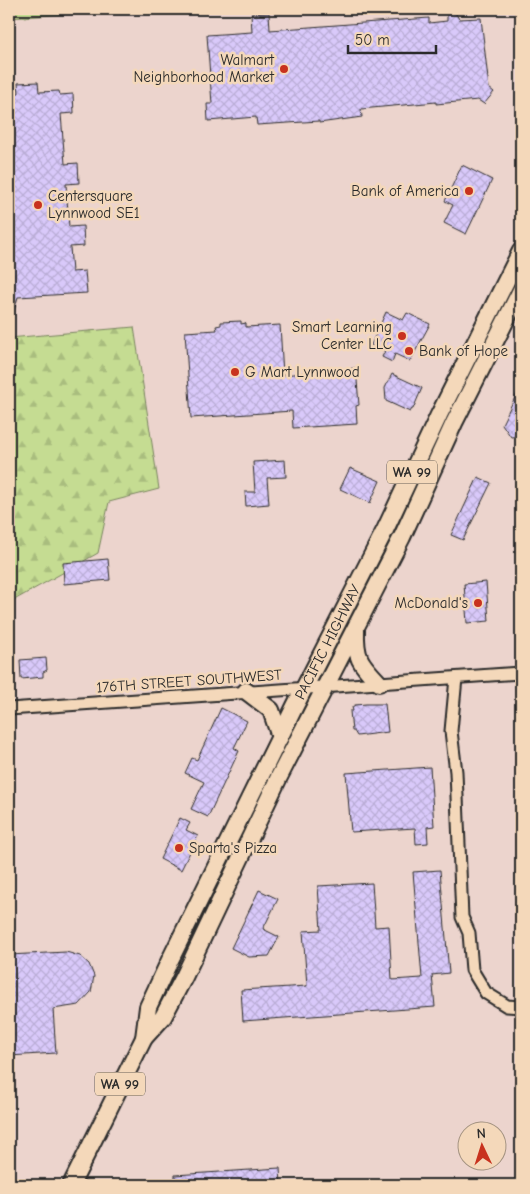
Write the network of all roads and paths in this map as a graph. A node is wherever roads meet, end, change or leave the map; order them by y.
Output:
1 (521, 251) edge
2 (521, 290) edge
3 (356, 625) junction
4 (521, 673) edge
5 (456, 678) junction
6 (378, 682) junction
7 (325, 686) junction
8 (305, 687) junction
9 (246, 691) junction
10 (9, 709) edge
11 (280, 737) junction
12 (194, 913) junction
13 (177, 990) junction
14 (521, 1007) edge
15 (144, 1038) junction
16 (71, 1185) edge

1 - 8 highway, PACIFIC HIGHWAY / WA 99
2 - 3 highway, PACIFIC HIGHWAY / WA 99
3 - 6 highway
3 - 7 highway, PACIFIC HIGHWAY / WA 99
4 - 5 street, 176TH STREET SOUTHWEST
5 - 6 street, 176TH STREET SOUTHWEST
5 - 14 street
6 - 7 street, 176TH STREET SOUTHWEST
7 - 8 street, 176TH STREET SOUTHWEST
7 - 13 highway, PACIFIC HIGHWAY / WA 99
8 - 9 street, 176TH STREET SOUTHWEST
8 - 11 highway, PACIFIC HIGHWAY / WA 99
9 - 10 street, 176TH STREET SOUTHWEST
9 - 11 highway
11 - 12 highway, PACIFIC HIGHWAY / WA 99
12 - 13 highway
12 - 15 highway, PACIFIC HIGHWAY / WA 99
13 - 15 highway, PACIFIC HIGHWAY / WA 99
15 - 16 highway, PACIFIC HIGHWAY / WA 99

